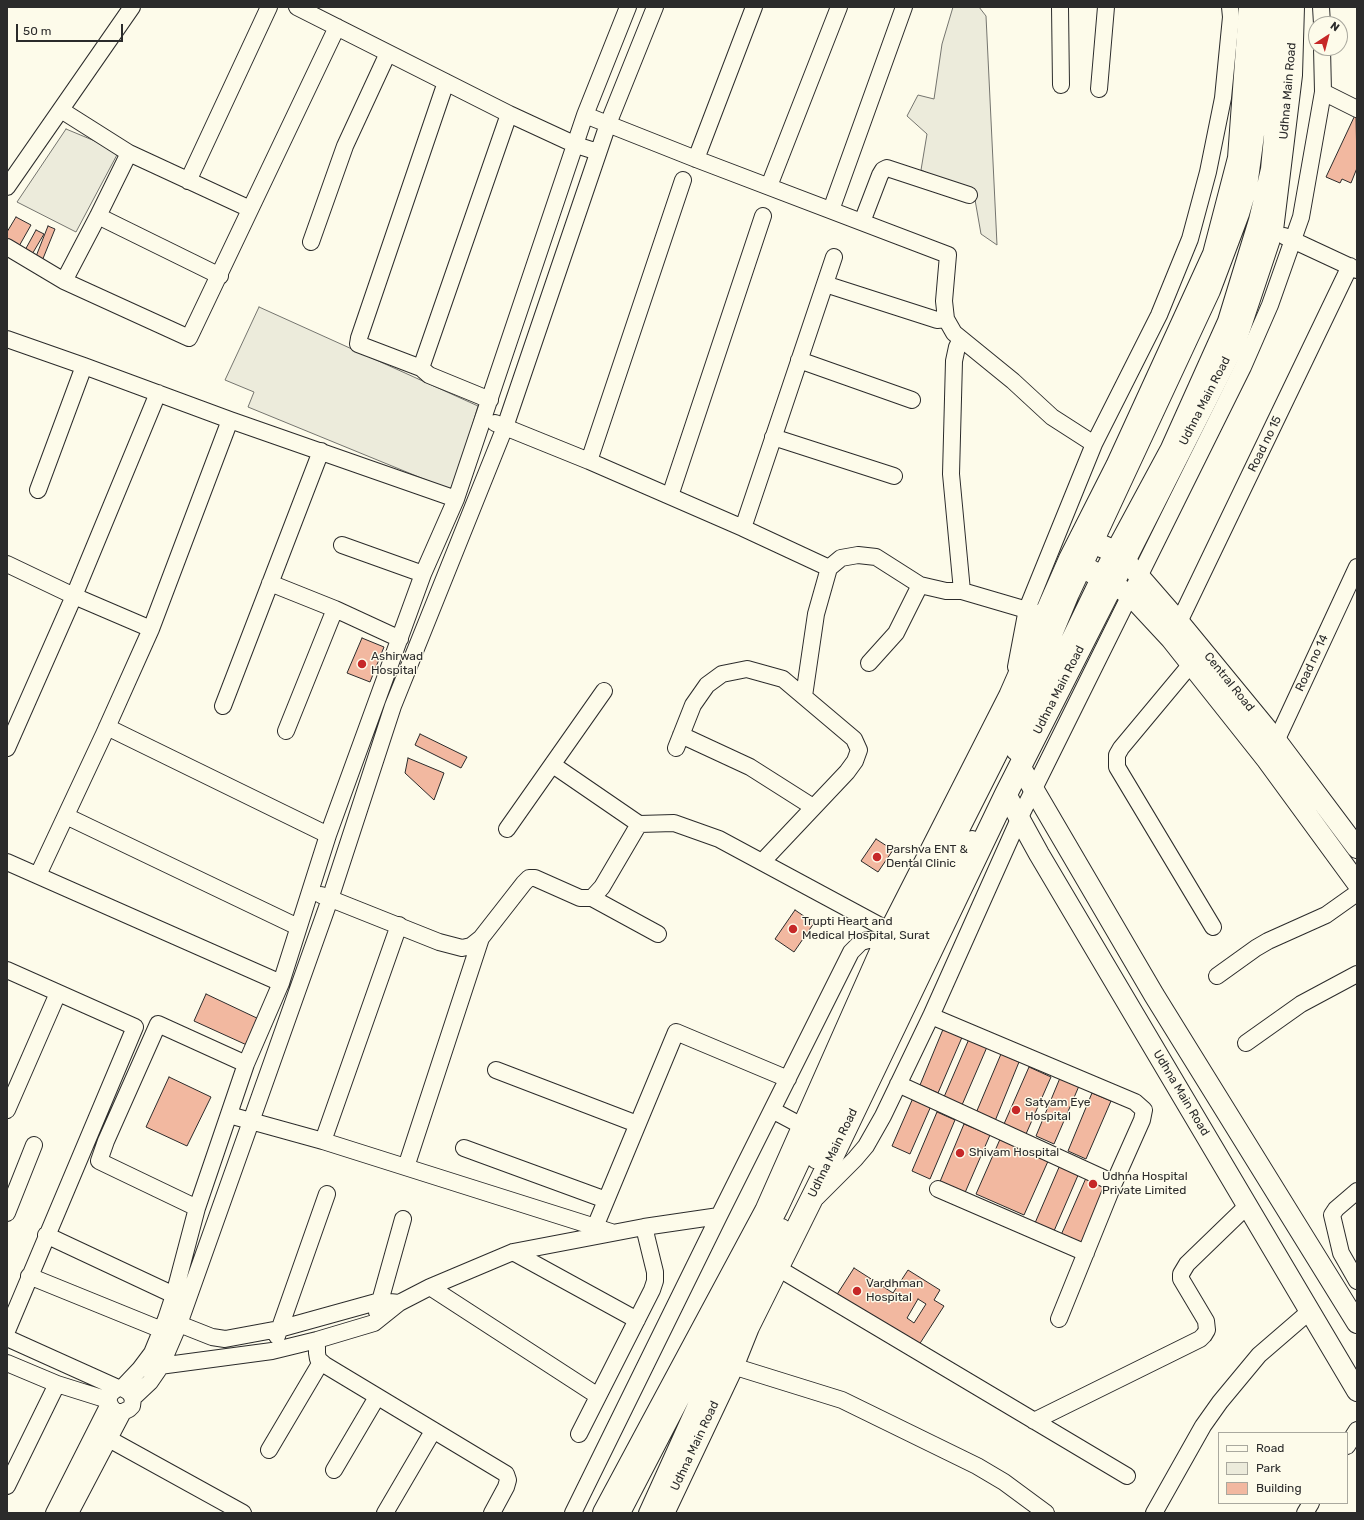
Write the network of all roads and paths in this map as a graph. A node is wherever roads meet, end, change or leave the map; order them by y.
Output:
1 (132, 7) edge
2 (269, 7) edge
3 (297, 7) edge
4 (628, 7) edge
5 (655, 7) edge
6 (754, 7) edge
7 (839, 7) edge
8 (904, 7) edge
9 (1060, 7) edge
10 (1106, 7) edge
11 (1230, 7) edge
12 (1250, 7) edge
13 (1262, 7) edge
14 (1276, 7) edge
15 (1293, 7) edge
16 (337, 27) junction
17 (388, 53) junction
18 (1322, 56) edge
19 (446, 82) junction
20 (1061, 85) dead end
21 (1099, 89) dead end
22 (1322, 92) junction
23 (1357, 109) edge
24 (61, 110) junction
25 (509, 114) junction
26 (585, 115) junction
27 (608, 124) junction
28 (576, 145) junction
29 (598, 152) junction
30 (129, 153) junction
31 (696, 159) junction
32 (683, 180) dead end
33 (188, 182) junction
34 (769, 186) junction
35 (7, 187) edge
36 (969, 195) dead end
37 (250, 209) junction
38 (831, 210) junction
39 (98, 216) junction
40 (763, 216) dead end
41 (862, 222) junction
42 (1272, 230) junction
43 (1293, 240) junction
44 (311, 242) dead end
45 (7, 247) edge
46 (834, 257) dead end
47 (1353, 268) edge
48 (220, 276) junction
49 (64, 281) junction
50 (825, 284) junction
51 (946, 319) junction
52 (7, 339) edge
53 (961, 339) junction
54 (799, 360) junction
55 (84, 366) junction
56 (421, 368) junction
57 (158, 393) junction
58 (490, 400) junction
59 (912, 400) dead end
60 (484, 418) junction
61 (230, 420) junction
62 (504, 427) junction
63 (774, 437) junction
64 (1094, 444) junction
65 (321, 451) junction
66 (589, 461) junction
67 (894, 476) dead end
68 (38, 490) dead end
69 (670, 496) junction
70 (456, 499) junction
71 (743, 528) junction
72 (342, 545) dead end
73 (1111, 553) junction
74 (7, 564) edge
75 (1357, 567) edge
76 (829, 568) junction
77 (424, 574) junction
78 (1100, 576) junction
79 (270, 583) junction
80 (920, 585) junction
81 (962, 591) junction
82 (74, 596) junction
83 (335, 609) junction
84 (1036, 613) junction
85 (1180, 622) junction
86 (151, 629) junction
87 (400, 639) junction
88 (869, 663) dead end
89 (1191, 664) junction
90 (604, 691) dead end
91 (804, 696) junction
92 (223, 706) dead end
93 (107, 727) junction
94 (286, 731) dead end
95 (1276, 740) junction
96 (7, 748) edge
97 (1267, 760) junction
98 (552, 764) junction
99 (1020, 766) junction
100 (1034, 790) junction
101 (1006, 794) junction
102 (813, 807) junction
103 (66, 816) junction
104 (1019, 819) junction
105 (639, 824) junction
106 (507, 829) dead end
107 (328, 834) junction
108 (1357, 848) edge
109 (7, 862) edge
110 (762, 862) junction
111 (1354, 872) edge
112 (38, 876) junction
113 (311, 891) junction
114 (1357, 893) edge
115 (592, 898) junction
116 (330, 899) junction
117 (399, 925) junction
118 (298, 927) junction
119 (1213, 927) dead end
120 (658, 934) dead end
121 (894, 937) junction
122 (481, 938) junction
123 (924, 951) junction
124 (7, 970) edge
125 (1357, 974) edge
126 (1217, 976) dead end
127 (280, 983) junction
128 (58, 993) junction
129 (931, 1016) junction
130 (1246, 1043) dead end
131 (246, 1064) junction
132 (496, 1070) dead end
133 (788, 1079) junction
134 (898, 1084) junction
135 (7, 1110) edge
136 (772, 1110) junction
137 (229, 1115) junction
138 (252, 1121) junction
139 (637, 1124) junction
140 (804, 1126) junction
141 (323, 1141) junction
142 (34, 1145) dead end
143 (464, 1148) dead end
144 (406, 1167) junction
145 (1114, 1183) junction
146 (938, 1189) dead end
147 (1357, 1191) edge
148 (327, 1194) dead end
149 (606, 1200) junction
150 (808, 1205) junction
151 (1248, 1205) junction
152 (197, 1208) junction
153 (7, 1213) edge
154 (719, 1216) junction
155 (403, 1219) dead end
156 (595, 1227) junction
157 (644, 1227) junction
158 (613, 1233) junction
159 (46, 1235) junction
160 (513, 1252) junction
161 (1086, 1253) junction
162 (776, 1267) junction
163 (29, 1276) junction
164 (1357, 1281) edge
165 (430, 1287) junction
166 (174, 1295) junction
167 (380, 1302) junction
168 (399, 1303) junction
169 (1310, 1311) junction
170 (1059, 1319) dead end
171 (637, 1320) junction
172 (374, 1323) junction
173 (1357, 1323) edge
174 (169, 1324) junction
175 (279, 1330) junction
176 (7, 1331) edge
177 (7, 1338) edge
178 (316, 1340) junction
179 (272, 1351) junction
180 (711, 1358) junction
181 (7, 1362) edge
182 (321, 1362) junction
183 (160, 1366) junction
184 (140, 1369) junction
185 (57, 1384) junction
186 (1357, 1391) edge
187 (118, 1396) junction
188 (598, 1396) junction
189 (377, 1397) junction
190 (1034, 1421) junction
191 (1357, 1430) edge
192 (433, 1431) junction
193 (579, 1434) dead end
194 (108, 1440) junction
195 (1348, 1444) edge
196 (269, 1450) dead end
197 (334, 1470) dead end
198 (1127, 1476) dead end
199 (7, 1486) edge
200 (1310, 1504) edge
201 (54, 1513) edge
202 (70, 1513) edge
203 (243, 1513) edge
204 (385, 1513) edge
205 (492, 1513) edge
206 (573, 1513) edge
207 (604, 1513) edge
208 (622, 1513) edge
209 (647, 1513) edge
210 (663, 1513) edge
211 (1046, 1513) edge
212 (1154, 1513) edge
213 (1305, 1513) edge

1 - 24 street
2 - 33 street
3 - 16 street
4 - 26 street
5 - 27 street
6 - 31 street
7 - 34 street
8 - 38 street
9 - 20 street
10 - 21 street
11 - 64 street
12 - 73 highway
13 - 73 street
14 - 73 street
15 - 42 highway, Udhna Main Road
16 - 17 street
16 - 37 street
17 - 19 street
17 - 44 street
18 - 22 street
19 - 25 street
19 - 56 street
22 - 23 street
22 - 43 street
24 - 30 street
24 - 35 street
25 - 28 street
25 - 56 street
26 - 27 street
26 - 28 street
27 - 29 street
27 - 31 street
28 - 29 street
28 - 58 street
29 - 62 street
30 - 33 street
30 - 39 street
31 - 34 street
32 - 66 street
33 - 37 street
34 - 38 street
36 - 41 street
37 - 48 street
38 - 41 street
39 - 48 street
39 - 49 street
40 - 69 street
41 - 51 street
42 - 43 street
42 - 73 highway, Udhna Main Road
43 - 47 street
43 - 73 street
45 - 49 street
46 - 50 street
47 - 85 street, Road no 15
48 - 49 street
50 - 51 street
50 - 54 street
51 - 53 street
52 - 55 street
53 - 64 street
53 - 81 street
54 - 59 street
54 - 63 street
55 - 57 street
55 - 68 street
56 - 58 street
57 - 61 street
57 - 82 street
58 - 60 street
60 - 62 street
60 - 70 street
61 - 65 street
61 - 86 street
62 - 66 street
62 - 116 street
63 - 67 street
63 - 71 street
64 - 84 street
65 - 70 street
65 - 79 street
66 - 69 street
69 - 71 street
70 - 77 street
71 - 76 street
72 - 77 street
73 - 78 highway, Udhna Main Road
73 - 78 highway
73 - 85 main road, Central Road
74 - 82 street
75 - 95 street, Road no 14
76 - 80 street
76 - 91 street
77 - 87 street
78 - 84 highway
78 - 89 main road, Central Road
78 - 99 highway, Udhna Main Road
78 - 100 street
78 - 121 street
78 - 123 street
79 - 83 street
79 - 92 street
80 - 81 street
80 - 88 street
81 - 84 street
82 - 86 street
82 - 96 street
83 - 87 street
83 - 94 street
84 - 121 highway
85 - 95 main road, Central Road
86 - 93 street
87 - 107 street
89 - 97 main road, Central Road
89 - 119 street
90 - 98 street
91 - 102 street
91 - 102 street
93 - 103 street
93 - 107 street
95 - 97 street, Road no 14
95 - 108 main road, Central Road
97 - 111 main road, Central Road
98 - 105 street
98 - 106 street
99 - 100 main road
99 - 101 highway, Udhna Main Road
100 - 104 street
100 - 173 main road
101 - 104 main road, Udhna Main Road
101 - 123 highway, Udhna Main Road
102 - 110 street
103 - 112 street
103 - 118 street
104 - 129 street
104 - 151 main road, Udhna Main Road
105 - 110 street
105 - 115 street
107 - 113 street
109 - 112 street
110 - 121 street
112 - 127 street
113 - 116 street
113 - 118 street
114 - 126 street
115 - 120 street
115 - 122 street
116 - 117 street
116 - 138 street
117 - 122 street
117 - 141 street
118 - 127 street
121 - 123 street
121 - 133 street
121 - 140 highway
121 - 180 street
122 - 144 street
123 - 150 highway, Udhna Main Road
123 - 180 street
124 - 128 street
125 - 130 street
127 - 131 street
128 - 135 street
128 - 159 street
129 - 134 street
129 - 145 street
131 - 137 street
131 - 152 street
132 - 139 street
133 - 136 street
133 - 139 street
134 - 145 street
134 - 150 street
136 - 140 street
136 - 154 street
137 - 138 street
137 - 152 street
138 - 141 street
138 - 174 street
139 - 149 street
140 - 180 highway
141 - 144 street
142 - 153 street
143 - 149 street
144 - 156 street
145 - 161 street
146 - 161 street
147 - 164 street
148 - 175 street
149 - 156 street
150 - 162 highway, Udhna Main Road
151 - 169 main road, Udhna Main Road
151 - 190 street
152 - 166 street
154 - 157 street
154 - 206 street
155 - 167 street
156 - 158 street
157 - 158 street
157 - 171 street
158 - 160 street
159 - 163 street
159 - 166 street
160 - 165 street
160 - 171 street
161 - 170 street
162 - 180 highway, Udhna Main Road
162 - 190 street
163 - 174 street
163 - 176 street
165 - 168 street
165 - 188 street
166 - 174 street
167 - 168 street
167 - 172 street
167 - 175 street
168 - 172 street
169 - 186 main road, Udhna Main Road
169 - 212 street
171 - 188 street
172 - 178 street
174 - 175 street
174 - 183 street
174 - 184 street
175 - 179 street
177 - 187 street
178 - 179 street
178 - 182 street
179 - 183 street
180 - 207 highway
180 - 208 street
180 - 209 street
180 - 210 highway, Udhna Main Road
180 - 211 street
181 - 185 street
182 - 189 street
182 - 196 street
183 - 184 street
183 - 187 street
184 - 187 street
185 - 187 street
185 - 199 street
187 - 194 street
187 - 201 street
188 - 193 street
189 - 192 street
189 - 197 street
190 - 198 street
191 - 195 street
192 - 204 street
192 - 205 street
194 - 202 street
194 - 203 street
200 - 213 street

